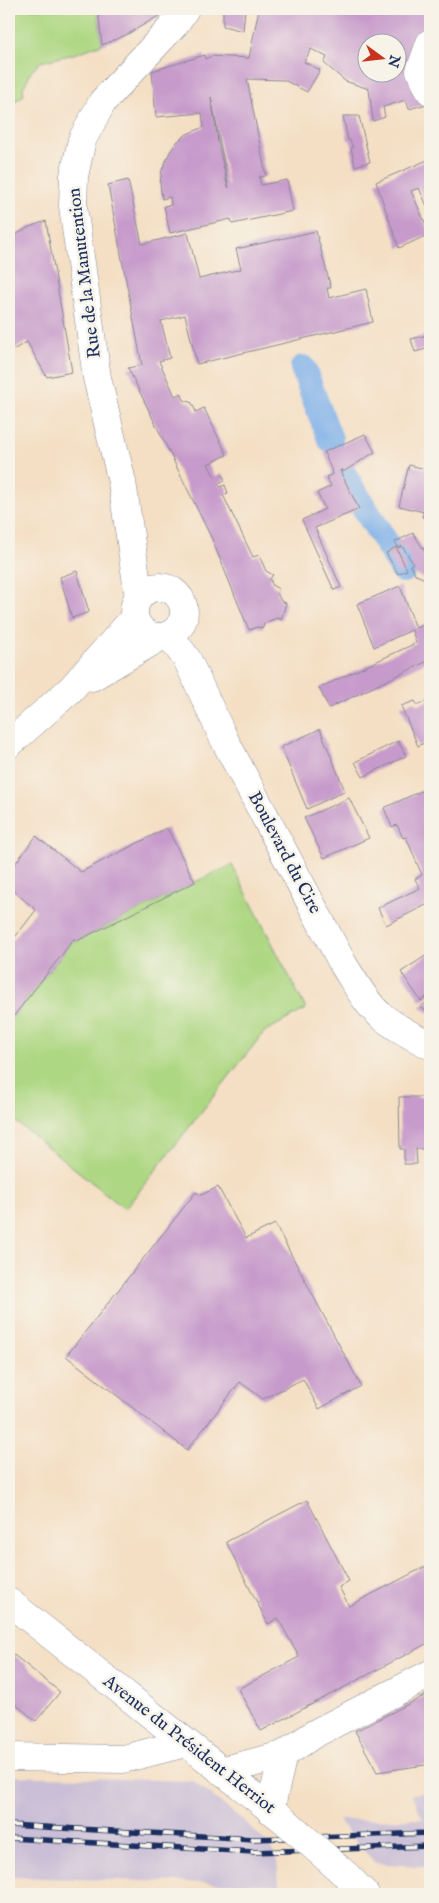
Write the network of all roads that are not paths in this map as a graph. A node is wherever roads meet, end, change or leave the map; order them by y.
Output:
1 (185, 9) edge
2 (430, 43) edge
3 (430, 91) edge
4 (144, 601) junction
5 (165, 636) junction
6 (71, 689) junction
7 (9, 744) edge
8 (430, 1045) edge
9 (9, 1602) edge
10 (430, 1674) edge
11 (186, 1743) junction
12 (283, 1755) junction
13 (9, 1757) edge
14 (221, 1771) junction
15 (264, 1805) junction
16 (356, 1885) edge

1 - 4 main road, Rue de la Manutention
2 - 3 main road
4 - 5 main road
4 - 5 main road
4 - 6 main road
5 - 6 main road
5 - 8 main road, Boulevard du Cire
6 - 7 main road
9 - 11 main road, Avenue du Président Herriot
10 - 12 main road
11 - 13 main road
11 - 14 main road, Avenue du Président Herriot
12 - 14 main road
12 - 15 main road
14 - 15 main road, Avenue du Président Herriot
15 - 16 main road, Avenue du Président Herriot, bridge

